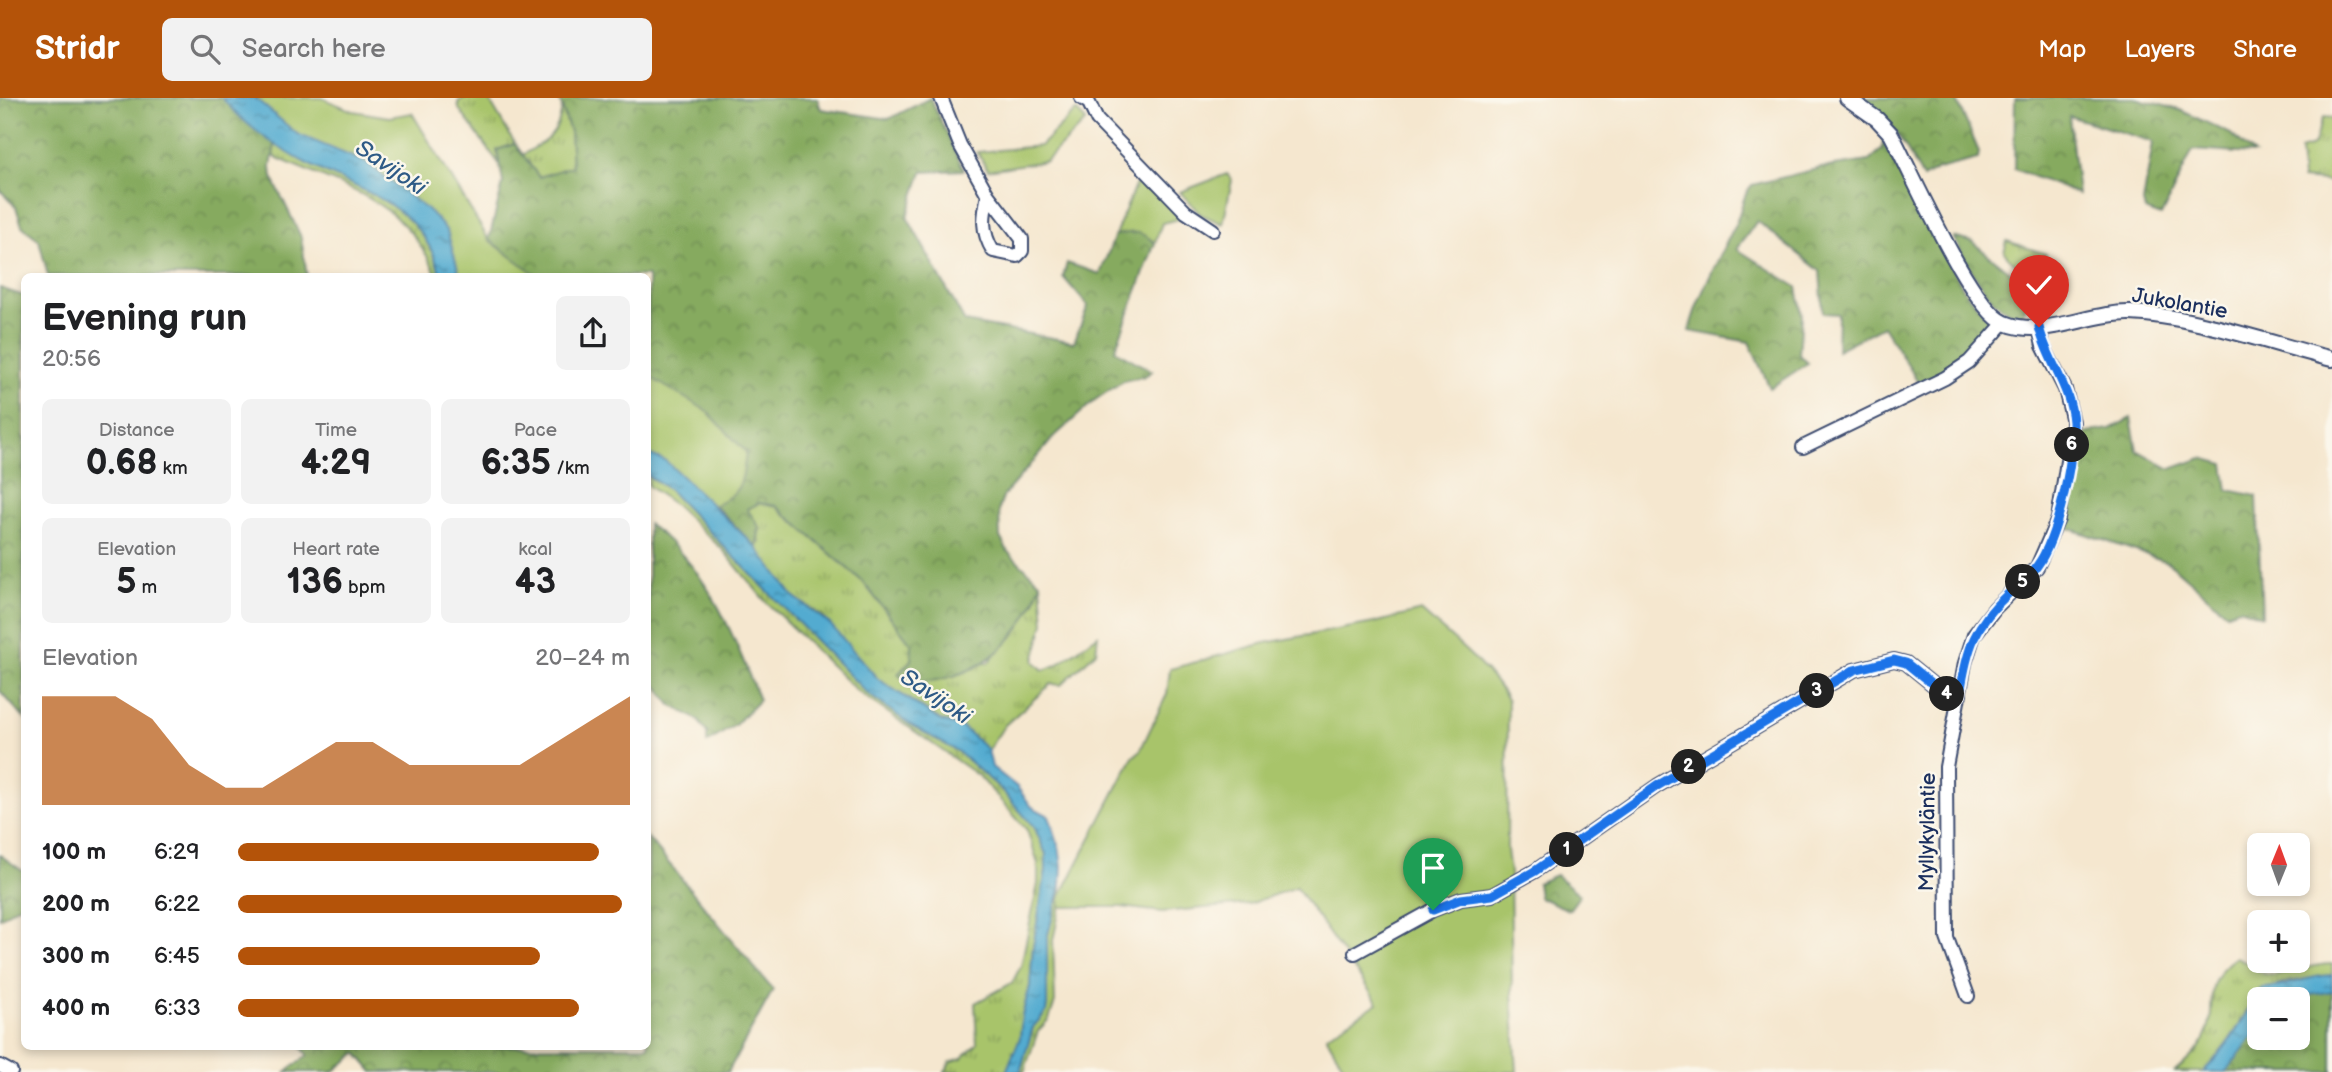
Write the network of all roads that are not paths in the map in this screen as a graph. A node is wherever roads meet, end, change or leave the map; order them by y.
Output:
1 (941, 98) edge
2 (1081, 98) edge
3 (1847, 98) edge
4 (988, 195) junction
5 (1213, 230) dead end
6 (2004, 323) junction
7 (2039, 327) junction
8 (2332, 359) edge
9 (1803, 447) dead end
10 (1960, 695) junction
11 (1355, 953) dead end
12 (1968, 996) dead end
13 (0, 1066) edge
14 (11, 1072) edge

1 - 4 street
2 - 5 street
3 - 6 street
4 - 4 street
6 - 7 street, Jukolantie
6 - 9 street
7 - 8 street, Jukolantie
7 - 10 street, Myllykyläntie
10 - 11 street
10 - 12 street, Myllykyläntie
13 - 14 street

